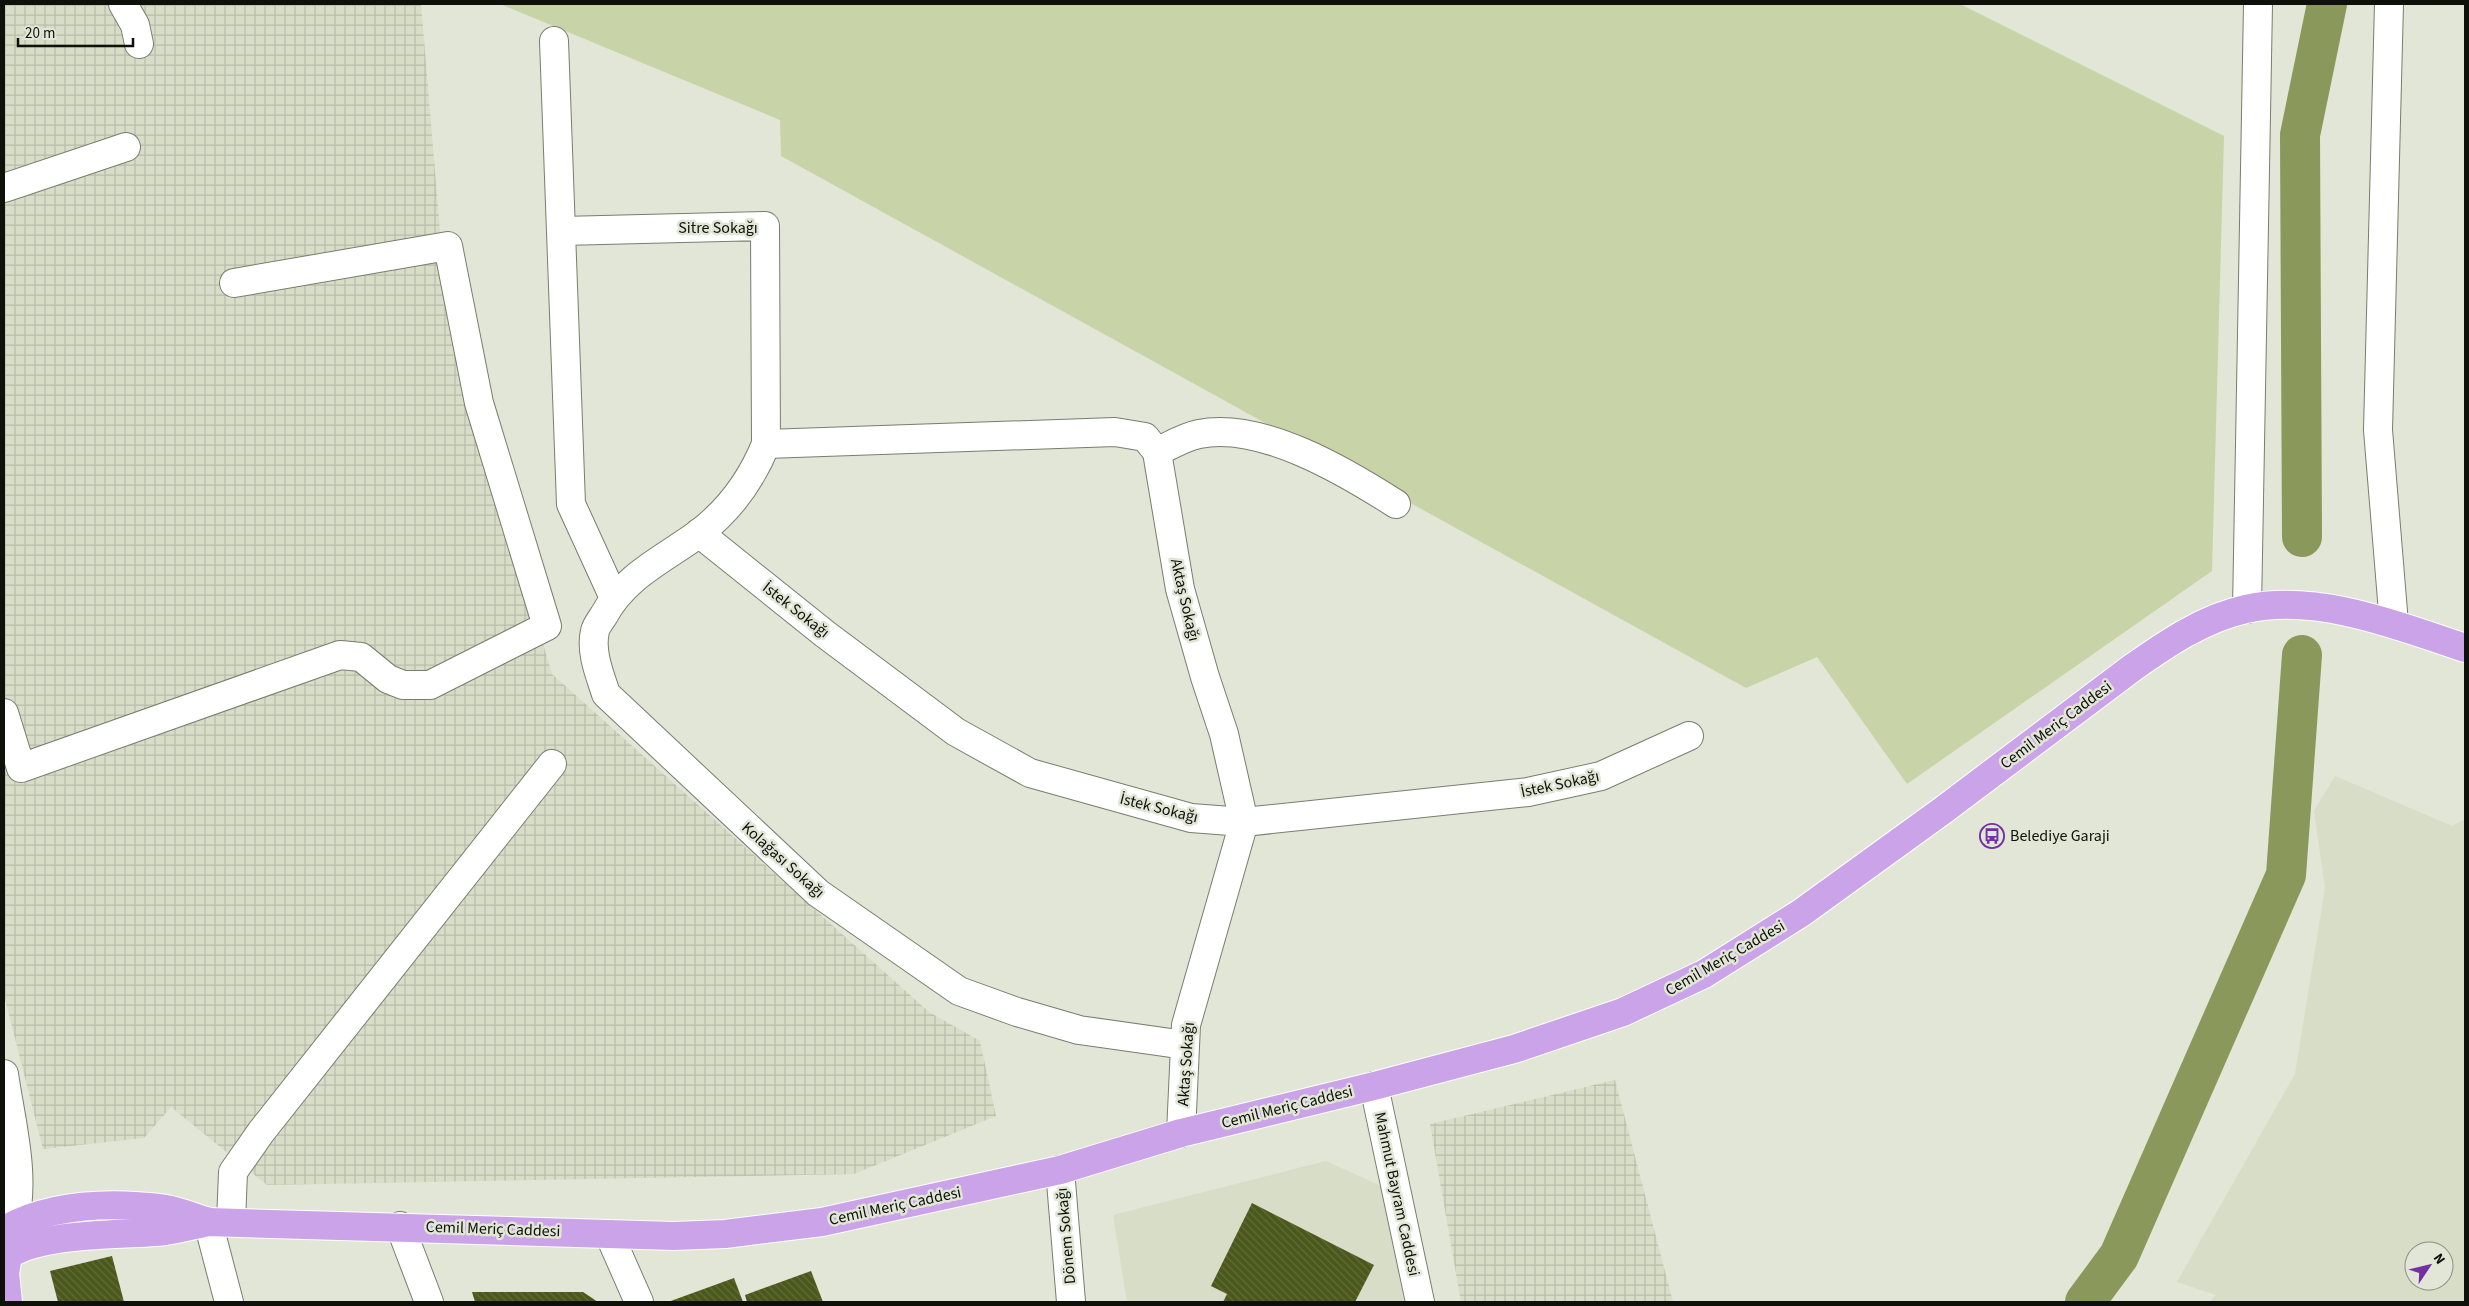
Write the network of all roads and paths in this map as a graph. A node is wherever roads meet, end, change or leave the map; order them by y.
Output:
1 (123, 4) edge
2 (2258, 4) edge
3 (2389, 4) edge
4 (554, 41) dead end
5 (139, 44) dead end
6 (126, 147) dead end
7 (4, 188) edge
8 (562, 231) junction
9 (234, 283) dead end
10 (766, 444) junction
11 (1157, 452) junction
12 (1396, 504) dead end
13 (699, 533) junction
14 (614, 598) junction
15 (2247, 609) junction
16 (2394, 624) junction
17 (2465, 648) edge
18 (4, 713) edge
19 (1689, 736) dead end
20 (552, 764) dead end
21 (1244, 822) junction
22 (1185, 1045) junction
23 (4, 1074) edge
24 (1374, 1086) junction
25 (1181, 1133) junction
26 (1060, 1170) junction
27 (219, 1222) junction
28 (400, 1226) junction
29 (609, 1234) junction
30 (7, 1242) edge
31 (8, 1302) edge
32 (229, 1302) edge
33 (429, 1302) edge
34 (639, 1302) edge
35 (1071, 1302) edge
36 (1420, 1302) edge

1 - 5 street
2 - 15 street
3 - 16 street
4 - 8 street
6 - 7 street
8 - 10 street, Sitre Sokağı
8 - 14 street
9 - 18 street
10 - 11 street
10 - 13 street, Sitre Sokağı
11 - 12 street
11 - 21 street, Aktaş Sokağı
13 - 14 street, Kolağası Sokağı
13 - 21 street, İstek Sokağı
14 - 22 street, Kolağası Sokağı
15 - 16 main road, Cemil Meriç Caddesi
15 - 24 main road, Cemil Meriç Caddesi
16 - 17 main road, Cemil Meriç Caddesi
19 - 21 street, İstek Sokağı
20 - 27 street
21 - 22 street, Aktaş Sokağı
22 - 25 street, Aktaş Sokağı
23 - 30 street
24 - 25 main road, Cemil Meriç Caddesi
24 - 36 street, Mahmut Bayram Caddesi
25 - 26 main road, Cemil Meriç Caddesi
26 - 29 main road, Cemil Meriç Caddesi
26 - 35 street, Dönem Sokağı
27 - 28 main road, Cemil Meriç Caddesi
27 - 30 main road, Cemil Meriç Caddesi
27 - 32 street
28 - 29 main road, Cemil Meriç Caddesi
28 - 33 street
29 - 34 street
30 - 31 main road

